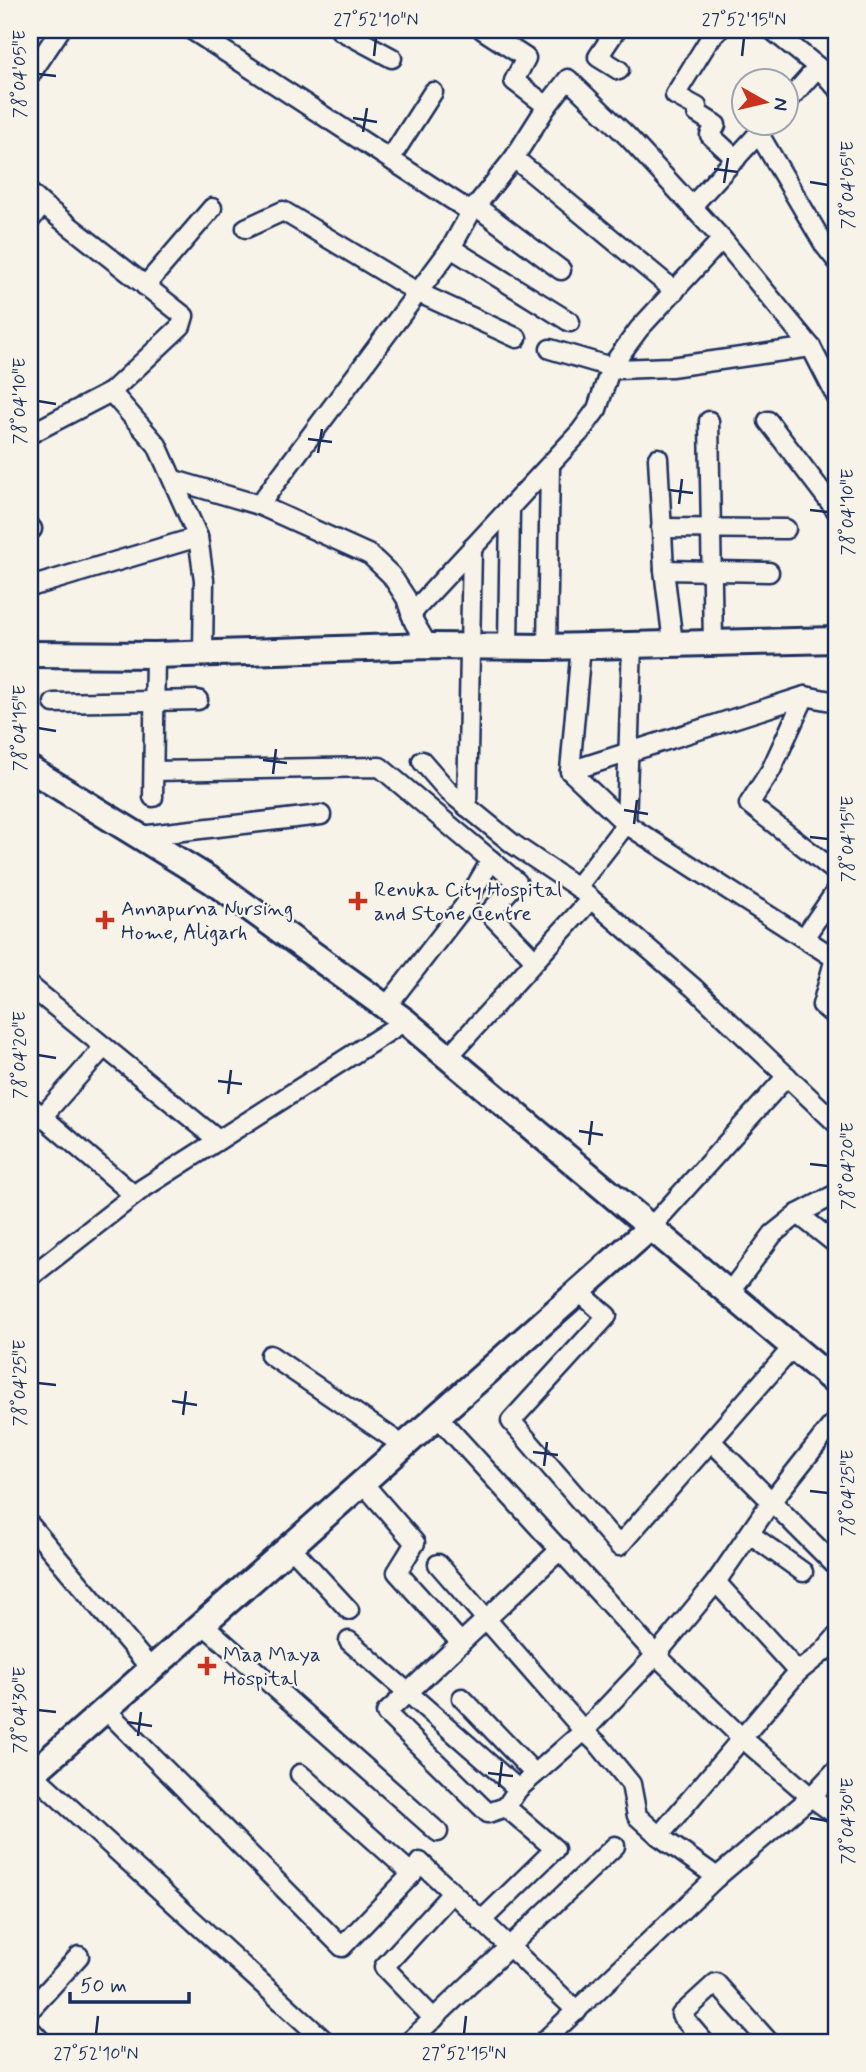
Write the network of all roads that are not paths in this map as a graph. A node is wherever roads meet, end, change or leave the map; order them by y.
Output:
1 (60, 30) edge
2 (340, 30) edge
3 (483, 30) edge
4 (616, 30) edge
5 (719, 30) edge
6 (772, 30) edge
7 (197, 31) edge
8 (392, 58) dead end
9 (619, 70) dead end
10 (829, 72) edge
11 (30, 75) edge
12 (433, 92) dead end
13 (800, 93) edge
14 (547, 106) junction
15 (757, 136) edge
16 (768, 136) edge
17 (514, 158) junction
18 (390, 159) junction
19 (736, 159) junction
20 (30, 193) edge
21 (43, 205) junction
22 (692, 206) junction
23 (212, 208) dead end
24 (474, 209) junction
25 (30, 220) edge
26 (246, 228) dead end
27 (723, 239) junction
28 (451, 248) junction
29 (836, 260) edge
30 (561, 271) dead end
31 (145, 286) junction
32 (675, 291) junction
33 (417, 292) junction
34 (570, 323) dead end
35 (517, 338) dead end
36 (811, 347) junction
37 (550, 349) dead end
38 (611, 367) junction
39 (111, 392) junction
40 (836, 396) edge
41 (709, 421) dead end
42 (768, 421) dead end
43 (30, 434) edge
44 (658, 458) dead end
45 (550, 466) junction
46 (174, 480) junction
47 (259, 505) junction
48 (510, 509) junction
49 (836, 510) edge
50 (661, 528) junction
51 (709, 528) junction
52 (786, 529) dead end
53 (198, 537) junction
54 (472, 548) junction
55 (664, 570) junction
56 (710, 571) junction
57 (769, 572) dead end
58 (30, 587) edge
59 (411, 614) junction
60 (836, 640) edge
61 (713, 642) junction
62 (673, 643) junction
63 (632, 644) junction
64 (428, 646) junction
65 (470, 646) junction
66 (508, 646) junction
67 (580, 646) junction
68 (547, 647) junction
69 (203, 652) junction
70 (30, 654) edge
71 (155, 655) junction
72 (805, 696) junction
73 (155, 700) junction
74 (198, 700) dead end
75 (836, 702) edge
76 (54, 703) dead end
77 (628, 752) junction
78 (422, 761) dead end
79 (30, 769) edge
80 (154, 771) junction
81 (570, 771) junction
82 (153, 797) dead end
83 (467, 807) junction
84 (321, 815) dead end
85 (626, 824) junction
86 (139, 836) junction
87 (491, 860) junction
88 (836, 872) edge
89 (836, 891) edge
90 (584, 893) junction
91 (804, 938) junction
92 (836, 958) edge
93 (535, 960) junction
94 (30, 986) edge
95 (396, 1014) junction
96 (836, 1017) edge
97 (104, 1047) junction
98 (448, 1057) junction
99 (787, 1076) junction
100 (36, 1112) edge
101 (836, 1123) edge
102 (218, 1140) junction
103 (836, 1194) edge
104 (134, 1195) junction
105 (798, 1214) junction
106 (651, 1227) junction
107 (836, 1244) edge
108 (30, 1277) edge
109 (578, 1291) junction
110 (729, 1293) junction
111 (793, 1347) junction
112 (270, 1355) dead end
113 (836, 1383) edge
114 (437, 1416) junction
115 (836, 1420) edge
116 (711, 1441) junction
117 (404, 1446) junction
118 (362, 1482) junction
119 (771, 1502) junction
120 (30, 1525) edge
121 (750, 1534) junction
122 (290, 1546) junction
123 (561, 1549) junction
124 (438, 1564) dead end
125 (836, 1566) edge
126 (803, 1572) dead end
127 (716, 1582) junction
128 (349, 1610) dead end
129 (486, 1619) junction
130 (204, 1625) junction
131 (836, 1637) edge
132 (349, 1641) dead end
133 (461, 1643) junction
134 (656, 1655) junction
135 (830, 1656) edge
136 (151, 1669) junction
137 (798, 1672) junction
138 (407, 1693) junction
139 (462, 1698) dead end
140 (105, 1709) junction
141 (584, 1731) junction
142 (741, 1737) junction
143 (836, 1770) edge
144 (300, 1774) dead end
145 (535, 1774) junction
146 (31, 1775) edge
147 (519, 1789) junction
148 (811, 1797) junction
149 (506, 1807) junction
150 (836, 1815) edge
151 (438, 1832) dead end
152 (659, 1836) junction
153 (615, 1846) dead end
154 (412, 1874) junction
155 (717, 1877) junction
156 (452, 1893) junction
157 (481, 1921) junction
158 (509, 1948) junction
159 (79, 1956) dead end
160 (30, 2010) edge
161 (577, 2011) junction
162 (434, 2019) junction
163 (30, 2029) edge
164 (315, 2039) edge
165 (42, 2042) edge
166 (409, 2042) edge
167 (543, 2042) edge
168 (704, 2042) edge
169 (769, 2042) edge

1 - 11 street
2 - 8 street
3 - 14 street
4 - 9 street
5 - 19 street
6 - 10 street
7 - 18 street
10 - 13 street
12 - 18 street
14 - 17 street
14 - 22 street
15 - 19 street
16 - 29 street
17 - 24 street
17 - 32 street
18 - 24 street
19 - 22 street
20 - 21 street
21 - 25 street
21 - 31 street
22 - 27 street
23 - 31 street
24 - 28 street
24 - 30 street
26 - 33 street
27 - 32 street
27 - 36 street
28 - 33 street
28 - 34 street
31 - 39 street
32 - 38 street
33 - 35 street
33 - 47 street
36 - 38 street
36 - 40 street
37 - 38 street
38 - 45 street
39 - 43 street
39 - 46 street
41 - 51 street
42 - 49 street
44 - 50 street
45 - 48 street
45 - 68 street
46 - 47 street
46 - 53 street
47 - 59 street
48 - 54 street
48 - 66 street
50 - 51 street
50 - 55 street
51 - 52 street
51 - 56 street
53 - 58 street
53 - 69 street
54 - 59 street
54 - 65 street
55 - 56 street
55 - 62 street
56 - 57 street
56 - 61 street
59 - 64 street
60 - 61 street
61 - 62 street
62 - 63 street
63 - 67 street
63 - 77 street
64 - 65 street
64 - 69 street
65 - 66 street
65 - 83 street
66 - 68 street
67 - 68 street
67 - 81 street
69 - 71 street
70 - 71 street
71 - 73 street
72 - 75 street
72 - 77 street
72 - 88 street
73 - 74 street
73 - 76 street
73 - 80 street
77 - 81 street
77 - 85 street
78 - 83 street
79 - 86 street
80 - 82 street
80 - 87 street
81 - 85 street
83 - 90 street
84 - 86 street
85 - 90 street
85 - 91 street
86 - 95 street
87 - 93 street
87 - 95 street
89 - 91 street
90 - 93 street
90 - 99 street
91 - 92 street
92 - 96 street
93 - 98 street
94 - 97 street
95 - 98 street
95 - 102 street
97 - 100 street
97 - 102 street
98 - 106 street
99 - 101 street
99 - 106 street
100 - 104 street
102 - 104 street
103 - 105 street
104 - 108 street
105 - 107 street
105 - 110 street
106 - 109 street
106 - 110 street
109 - 114 street
109 - 116 street
110 - 111 street
111 - 113 street
111 - 116 street
112 - 117 street
114 - 117 street
114 - 123 street
115 - 119 street
116 - 119 street
117 - 118 street
118 - 122 street
118 - 133 street
119 - 121 street
119 - 125 street
120 - 136 street
121 - 126 street
121 - 127 street
122 - 128 street
122 - 130 street
123 - 129 street
123 - 134 street
124 - 129 street
127 - 134 street
127 - 137 street
129 - 133 street
129 - 141 street
130 - 136 street
130 - 151 street
131 - 135 street
132 - 138 street
133 - 138 street
134 - 141 street
134 - 142 street
135 - 137 street
136 - 140 street
137 - 142 street
138 - 147 street
138 - 149 street
139 - 145 street
140 - 146 street
140 - 154 street
141 - 145 street
141 - 152 street
142 - 148 street
142 - 152 street
143 - 148 street
144 - 154 street
145 - 147 street
146 - 164 street
147 - 149 street
148 - 150 street
148 - 155 street
149 - 157 street
152 - 155 street
153 - 158 street
154 - 156 street
155 - 161 street
156 - 157 street
156 - 162 street
157 - 158 street
158 - 161 street
158 - 162 street
159 - 160 street
161 - 167 street
162 - 166 street
163 - 165 street
168 - 169 street

